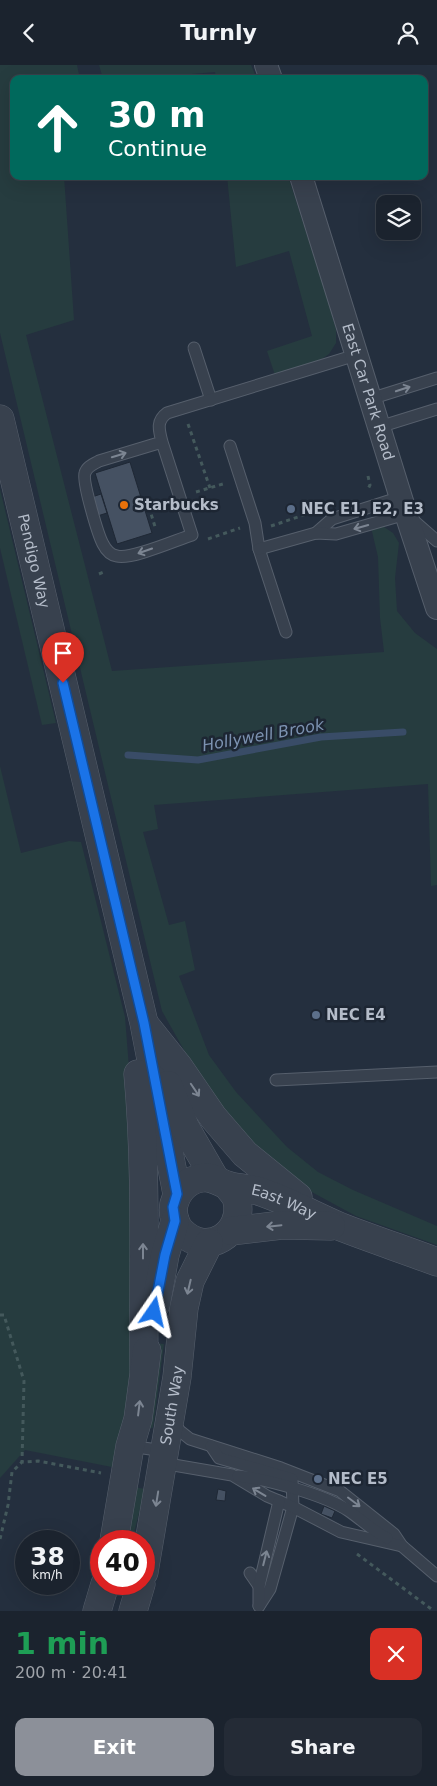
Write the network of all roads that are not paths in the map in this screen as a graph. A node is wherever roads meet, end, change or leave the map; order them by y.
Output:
1 (302, 180) edge
2 (194, 348) dead end
3 (356, 355) junction
4 (437, 378) edge
5 (370, 399) junction
6 (210, 400) junction
7 (437, 409) edge
8 (0, 419) edge
9 (379, 427) junction
10 (162, 442) junction
11 (230, 446) dead end
12 (403, 505) junction
13 (316, 533) junction
14 (437, 541) edge
15 (259, 549) junction
16 (437, 608) edge
17 (286, 632) dead end
18 (144, 1023) junction
19 (437, 1072) edge
20 (276, 1080) dead end
21 (221, 1182) junction
22 (176, 1208) junction
23 (340, 1226) junction
24 (220, 1237) junction
25 (437, 1262) edge
26 (144, 1369) junction
27 (169, 1418) junction
28 (130, 1446) junction
29 (211, 1446) junction
30 (163, 1457) junction
31 (232, 1475) junction
32 (292, 1489) junction
33 (279, 1501) junction
34 (292, 1507) junction
35 (116, 1530) edge
36 (151, 1530) edge
37 (402, 1545) junction
38 (250, 1573) dead end
39 (437, 1576) edge
40 (259, 1586) junction
41 (102, 1595) edge
42 (138, 1595) edge
43 (97, 1611) edge
44 (134, 1611) edge

1 - 3 street, East Car Park Road
2 - 6 lane
3 - 5 street, East Car Park Road
3 - 6 lane
5 -> 4 lane
5 - 9 street, East Car Park Road
6 - 10 lane
7 - 9 lane
8 - 18 street, Pendigo Way
9 - 12 street, East Car Park Road
10 -> 10 lane
11 - 15 lane
12 -> 13 lane
12 - 13 lane
12 - 14 lane
12 - 16 street, East Car Park Road
13 - 15 lane
15 - 17 lane
18 - 21 street, Pendigo Way
18 - 22 street, Pendigo Way
18 -> 23 street
26 -> 18 street
19 - 20 lane
21 - 22 street
21 - 23 street, East Way
21 - 24 street
22 - 24 street
22 - 26 street, South Way
23 -> 24 street, East Way
23 - 25 street, East Way
24 -> 27 street, South Way
28 -> 26 street, South Way
27 - 29 lane
27 - 30 street, South Way
28 - 30 lane
28 - 35 street, South Way
29 - 32 lane
29 -> 37 lane
30 - 31 lane
30 -> 36 street, South Way
31 - 32 lane
33 -> 31 lane
32 - 34 lane
32 - 37 lane
33 - 34 lane
40 -> 33 lane
34 - 37 lane
34 - 40 lane
37 - 39 lane
38 - 40 lane
41 - 43 street
42 - 44 street

